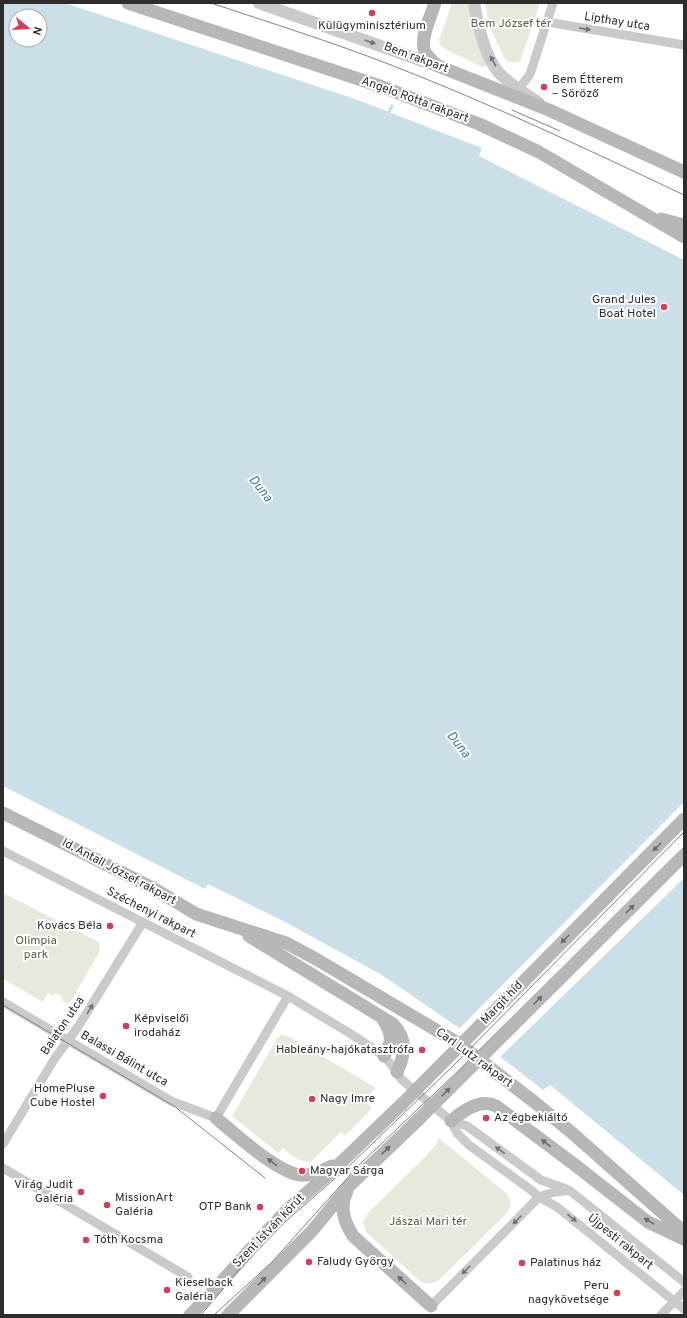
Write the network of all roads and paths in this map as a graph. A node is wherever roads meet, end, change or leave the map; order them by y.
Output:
1 (128, 3) edge
2 (259, 3) edge
3 (435, 3) edge
4 (474, 3) edge
5 (553, 3) edge
6 (283, 7) edge
7 (547, 22) junction
8 (684, 45) edge
9 (438, 66) junction
10 (492, 88) junction
11 (519, 89) junction
12 (549, 110) junction
13 (684, 172) edge
14 (649, 217) junction
15 (684, 225) edge
16 (684, 237) edge
17 (3, 813) edge
18 (684, 819) edge
19 (3, 851) edge
20 (684, 855) edge
21 (142, 922) junction
22 (236, 928) junction
23 (288, 996) junction
24 (3, 1002) edge
25 (382, 1018) junction
26 (68, 1041) junction
27 (384, 1056) junction
28 (397, 1072) junction
29 (216, 1118) junction
30 (450, 1121) junction
31 (3, 1144) edge
32 (3, 1168) edge
33 (312, 1179) junction
34 (569, 1190) junction
35 (539, 1197) junction
36 (339, 1203) junction
37 (684, 1232) edge
38 (684, 1239) edge
39 (188, 1277) dead end
40 (684, 1282) edge
41 (684, 1291) edge
42 (674, 1301) junction
43 (431, 1306) joint
44 (684, 1309) edge
45 (190, 1315) edge
46 (228, 1315) edge
47 (661, 1315) edge

1 - 14 main road, Angelo Rotta rakpart
2 - 6 street, Bem rakpart
3 - 9 main road
11 -> 4 street
5 - 7 street
6 -> 9 street, Bem rakpart
7 -> 8 street, Lipthay utca
7 - 11 street
9 - 10 main road, Bem rakpart
10 - 11 street
10 - 12 main road, Bem rakpart
11 - 12 street, Bem rakpart
12 - 13 main road, Bem rakpart
14 - 15 main road
14 - 16 main road, Angelo Rotta rakpart
17 - 22 main road, Id. Antall József rakpart
18 -> 33 main road, Margit híd, bridge
19 - 21 street, Széchenyi rakpart
36 -> 20 main road, Margit híd, bridge
21 - 23 street, Széchenyi rakpart
26 -> 21 street, Balaton utca
22 - 25 main road
22 - 37 main road, Carl Lutz rakpart
23 - 27 street
23 - 29 street
24 - 26 street, Balassi Bálint utca
25 - 27 main road
25 - 28 main road
26 - 29 street, Balassi Bálint utca
26 - 31 street, Balaton utca
27 - 28 street
28 - 30 street
33 -> 29 main road
34 -> 30 street
30 - 35 street
38 -> 30 main road
32 - 39 street
33 - 45 main road, Szent István körút
34 - 35 street
34 - 40 street, Újpesti rakpart
35 -> 42 street, Újpesti rakpart
35 -> 43 street
43 -> 36 main road
46 -> 36 main road
41 - 42 street
42 - 44 street, Újpesti rakpart
42 - 47 street

